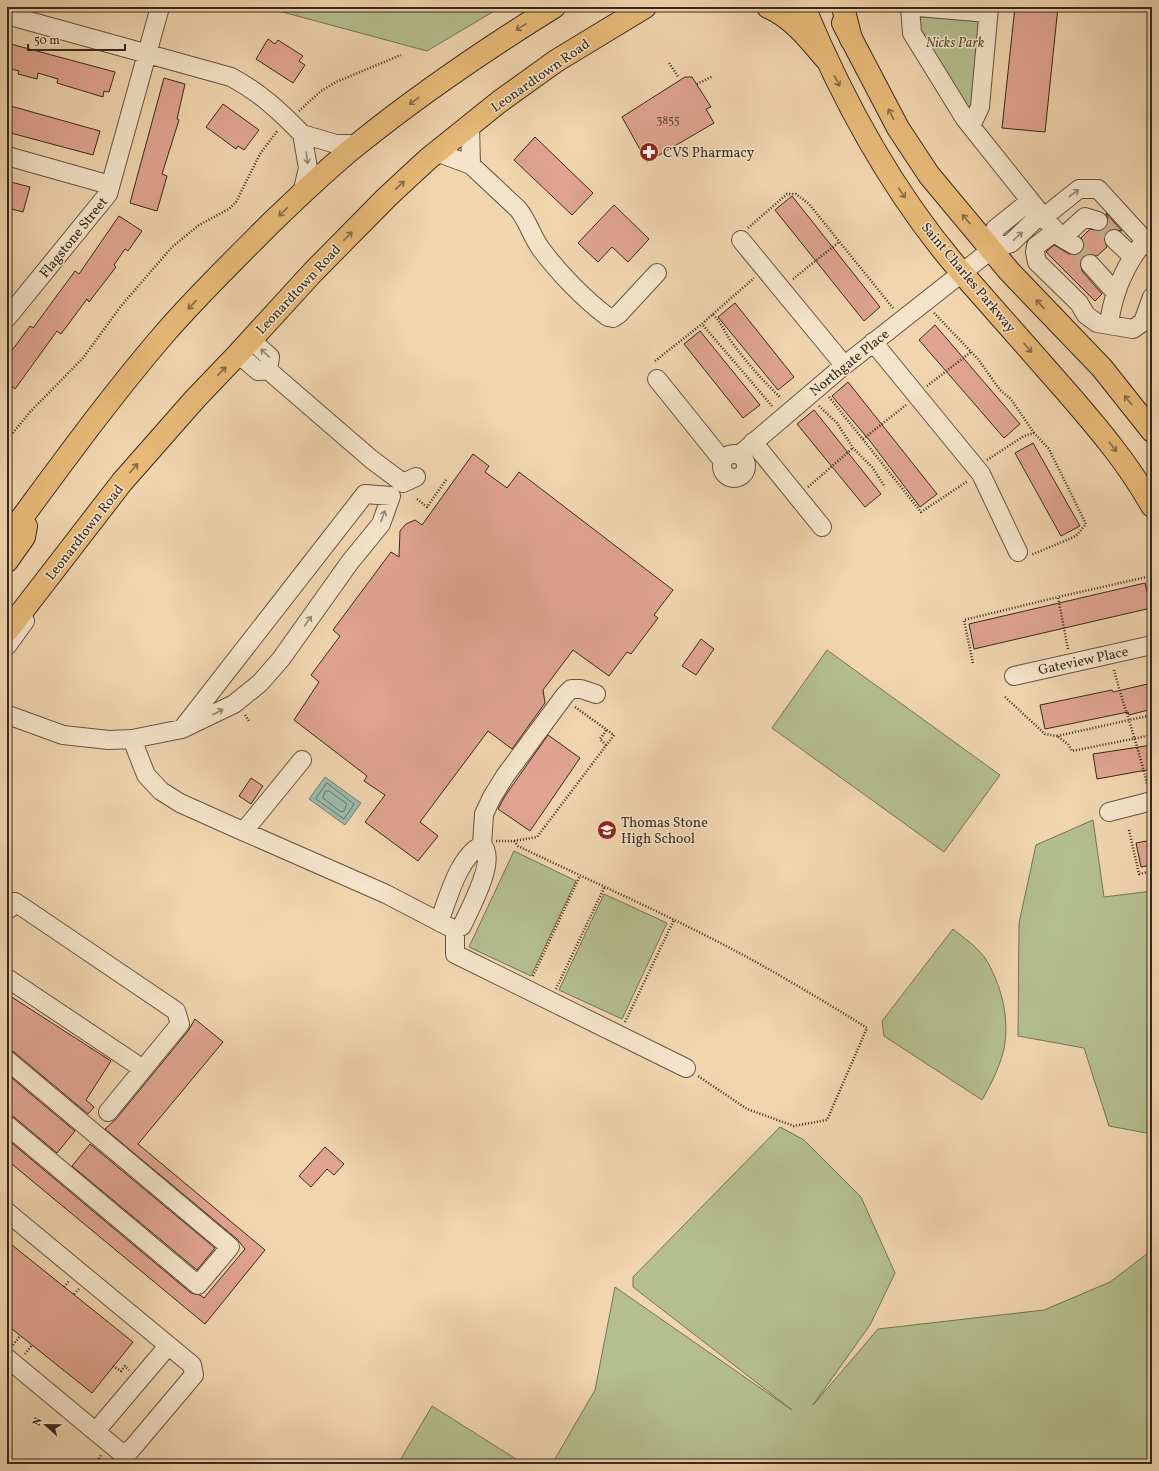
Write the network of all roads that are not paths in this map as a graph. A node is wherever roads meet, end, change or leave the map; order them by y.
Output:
1 (160, 7) edge
2 (554, 7) edge
3 (645, 7) edge
4 (768, 7) edge
5 (804, 7) edge
6 (835, 7) edge
7 (843, 7) edge
8 (910, 7) edge
9 (918, 7) edge
10 (989, 10) edge
11 (7, 16) edge
12 (851, 39) junction
13 (146, 53) junction
14 (825, 58) junction
15 (470, 124) junction
16 (971, 126) junction
17 (302, 134) junction
18 (357, 144) junction
19 (436, 152) junction
20 (7, 156) edge
21 (471, 165) junction
22 (110, 185) junction
23 (302, 193) junction
24 (1038, 211) junction
25 (1098, 221) dead end
26 (744, 235) road end
27 (1064, 238) junction
28 (1114, 239) tunnel mouth
29 (1148, 244) edge
30 (991, 250) junction
31 (1132, 256) junction
32 (1090, 264) tunnel mouth
33 (961, 273) junction
34 (657, 274) dead end
35 (1116, 293) junction
36 (1152, 297) edge
37 (10, 308) edge
38 (1109, 324) junction
39 (873, 342) junction
40 (245, 347) junction
41 (844, 365) junction
42 (657, 379) dead end
43 (1152, 431) edge
44 (753, 442) junction
45 (416, 477) dead end
46 (1152, 506) edge
47 (30, 507) junction
48 (822, 527) dead end
49 (7, 538) edge
50 (1023, 554) road end
51 (7, 561) edge
52 (61, 561) junction
53 (7, 631) edge
54 (1152, 645) edge
55 (7, 646) edge
56 (1014, 676) dead end
57 (596, 694) dead end
58 (7, 714) edge
59 (182, 729) junction
60 (132, 739) junction
61 (302, 760) dead end
62 (1152, 801) edge
63 (1109, 812) dead end
64 (244, 832) junction
65 (487, 843) junction
66 (8, 910) edge
67 (439, 922) junction
68 (455, 930) junction
69 (7, 978) edge
70 (7, 1060) edge
71 (686, 1068) road end
72 (143, 1069) junction
73 (108, 1112) dead end
74 (7, 1124) edge
75 (7, 1212) edge
76 (168, 1346) junction
77 (7, 1358) edge
78 (96, 1431) junction

1 - 13 street, Flagstone Street
2 -> 18 main road
3 - 15 main road, Leonardtown Road
4 - 14 main road
5 - 14 main road, Saint Charles Parkway
6 - 12 main road
7 - 12 main road
8 - 16 street
9 - 10 street
10 - 16 street
11 - 13 street
30 -> 12 main road
13 - 17 street
13 - 22 street, Flagstone Street
14 -> 33 main road, Saint Charles Parkway
15 - 19 main road, Leonardtown Road
15 - 21 street
16 - 24 street
17 - 18 street
17 -> 23 street
18 - 23 main road
19 - 21 street
40 -> 19 main road, Leonardtown Road
20 - 22 street
21 - 34 street
22 - 37 street, Flagstone Street
23 -> 47 main road
24 - 27 street
24 -> 29 street, Northgate Place
24 - 30 street, Northgate Place
25 - 27 street
26 - 41 street
27 - 38 street
28 - 31 street
29 - 31 street
30 - 33 street, Northgate Place
43 -> 30 main road
31 - 35 street
32 - 35 street
33 - 39 street, Northgate Place
33 -> 46 main road, Saint Charles Parkway
35 - 38 street
36 - 38 street
39 - 41 street, Northgate Place
39 - 50 street
40 - 45 street
52 -> 40 main road, Leonardtown Road
41 - 44 street, Northgate Place
42 - 44 street, Northgate Place
44 - 48 street
47 - 49 main road
47 - 51 main road
52 - 53 main road, Leonardtown Road
52 - 55 street
54 - 56 street, Gateview Place
57 - 65 street
58 - 60 street
59 -> 59 street
59 - 60 street
60 - 64 street
61 - 64 street
62 - 63 street
64 - 67 street
65 - 67 street
65 - 68 street
66 - 72 street
67 - 68 street
68 - 71 street
69 - 72 street
70 - 74 street
72 - 73 street
75 - 76 street
76 - 78 street
76 - 78 street
77 - 78 street

